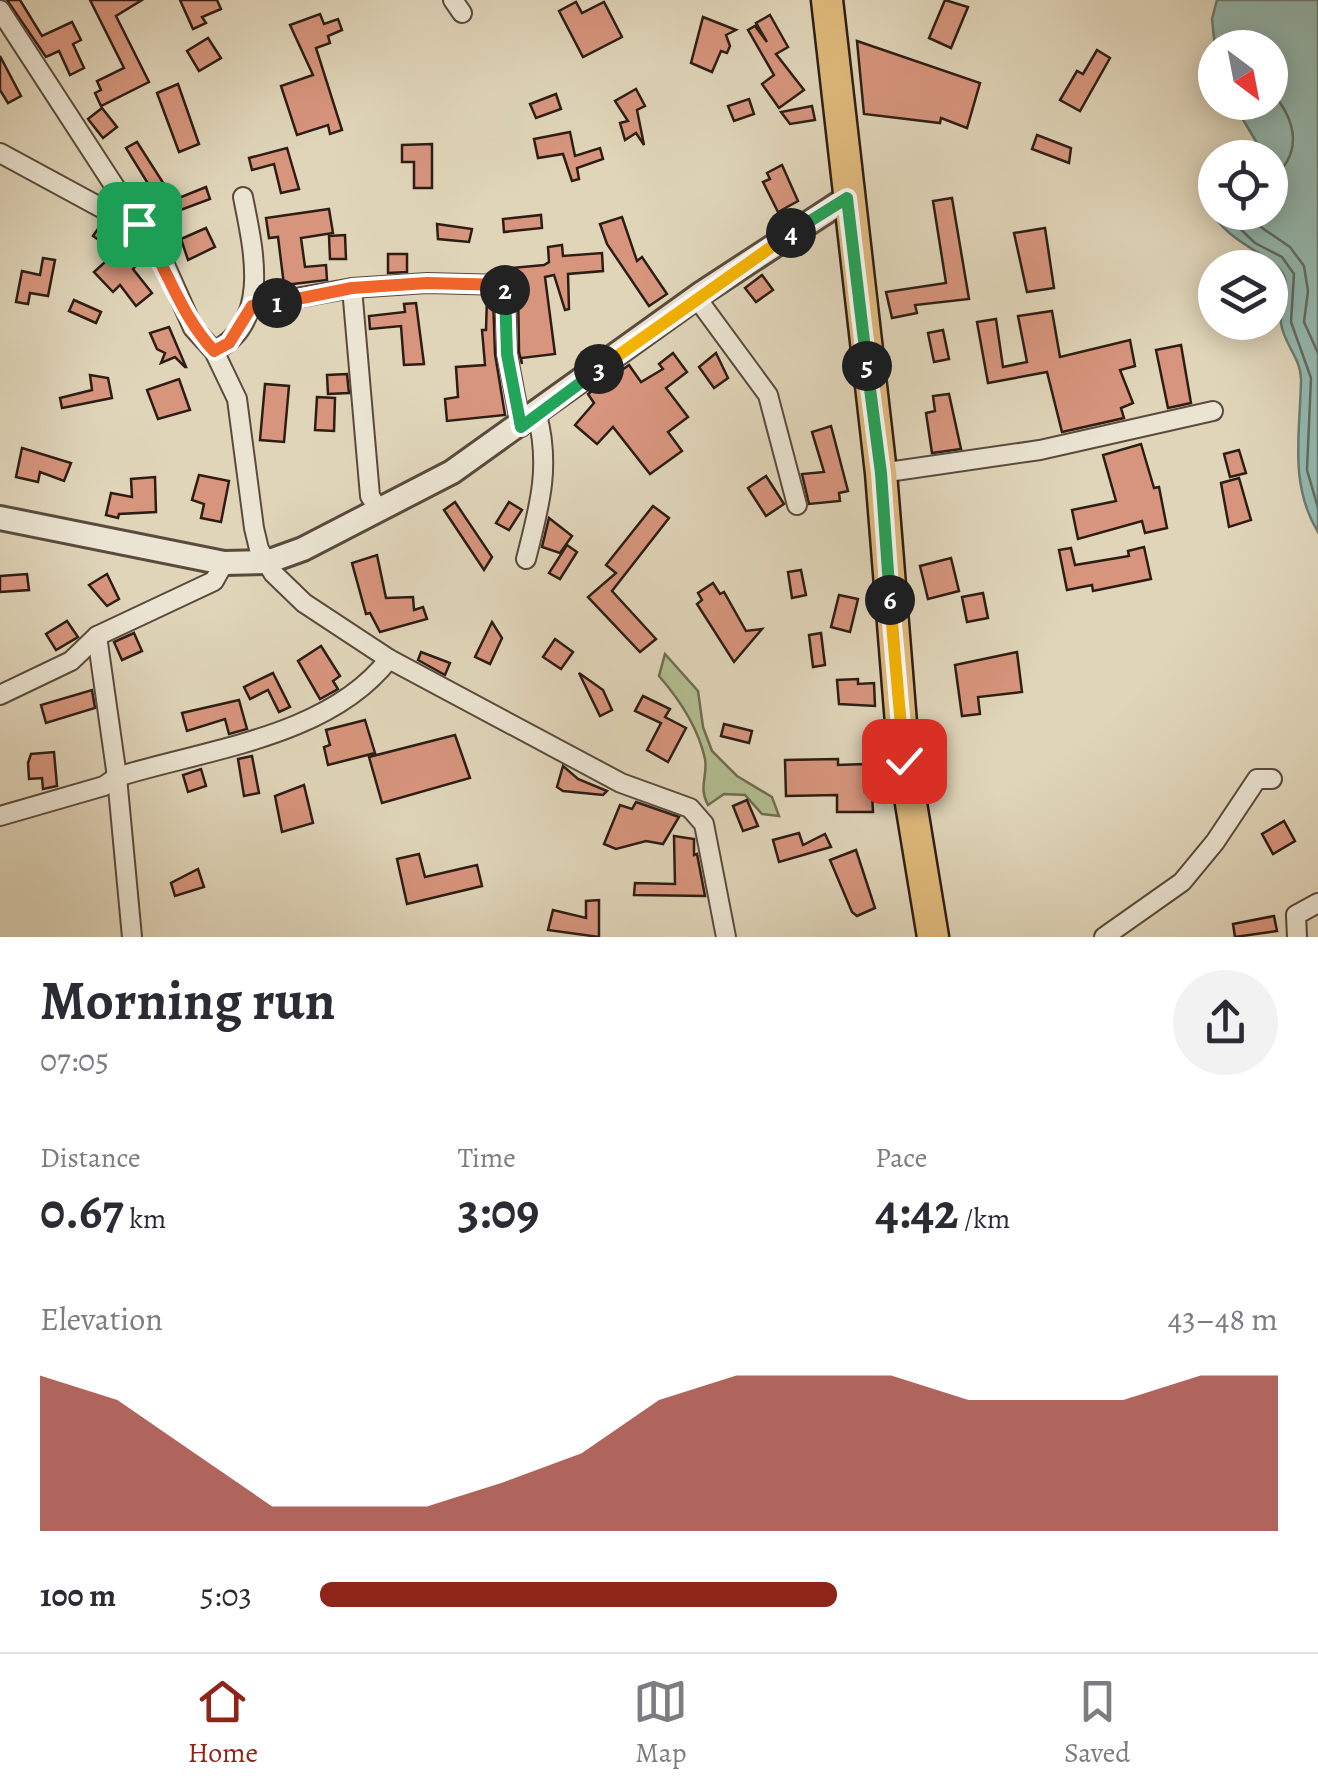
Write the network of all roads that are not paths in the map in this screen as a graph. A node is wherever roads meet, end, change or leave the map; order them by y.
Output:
1 (826, 0) edge
2 (0, 10) edge
3 (0, 153) edge
4 (243, 197) dead end
5 (847, 198) junction
6 (139, 224) junction
7 (352, 288) junction
8 (696, 298) junction
9 (252, 306) junction
10 (214, 351) junction
11 (1213, 411) dead end
12 (529, 421) junction
13 (881, 473) junction
14 (797, 505) dead end
15 (380, 510) junction
16 (0, 518) edge
17 (526, 559) dead end
18 (224, 562) junction
19 (267, 562) junction
20 (97, 636) junction
21 (389, 659) junction
22 (0, 695) edge
23 (117, 776) junction
24 (1272, 779) dead end
25 (0, 816) edge
26 (1318, 902) edge
27 (132, 937) edge
28 (726, 937) edge
29 (933, 937) edge
30 (1104, 937) edge
31 (1297, 937) edge

1 - 5 main road
2 - 6 street
3 - 6 street
4 - 9 street
5 - 8 street
5 - 13 main road
6 - 10 street
7 - 9 street
7 - 12 street
7 - 15 street
8 - 12 street
8 - 14 street
9 - 10 street
10 - 19 street
11 - 13 street
12 - 15 street
12 - 17 street
13 - 29 main road
15 - 19 street
16 - 18 street
18 - 19 street
18 - 20 street
19 - 21 street
20 - 22 street
20 - 23 street
21 - 23 street
21 - 28 street
23 - 25 street
23 - 27 street
24 - 30 street
26 - 31 street

